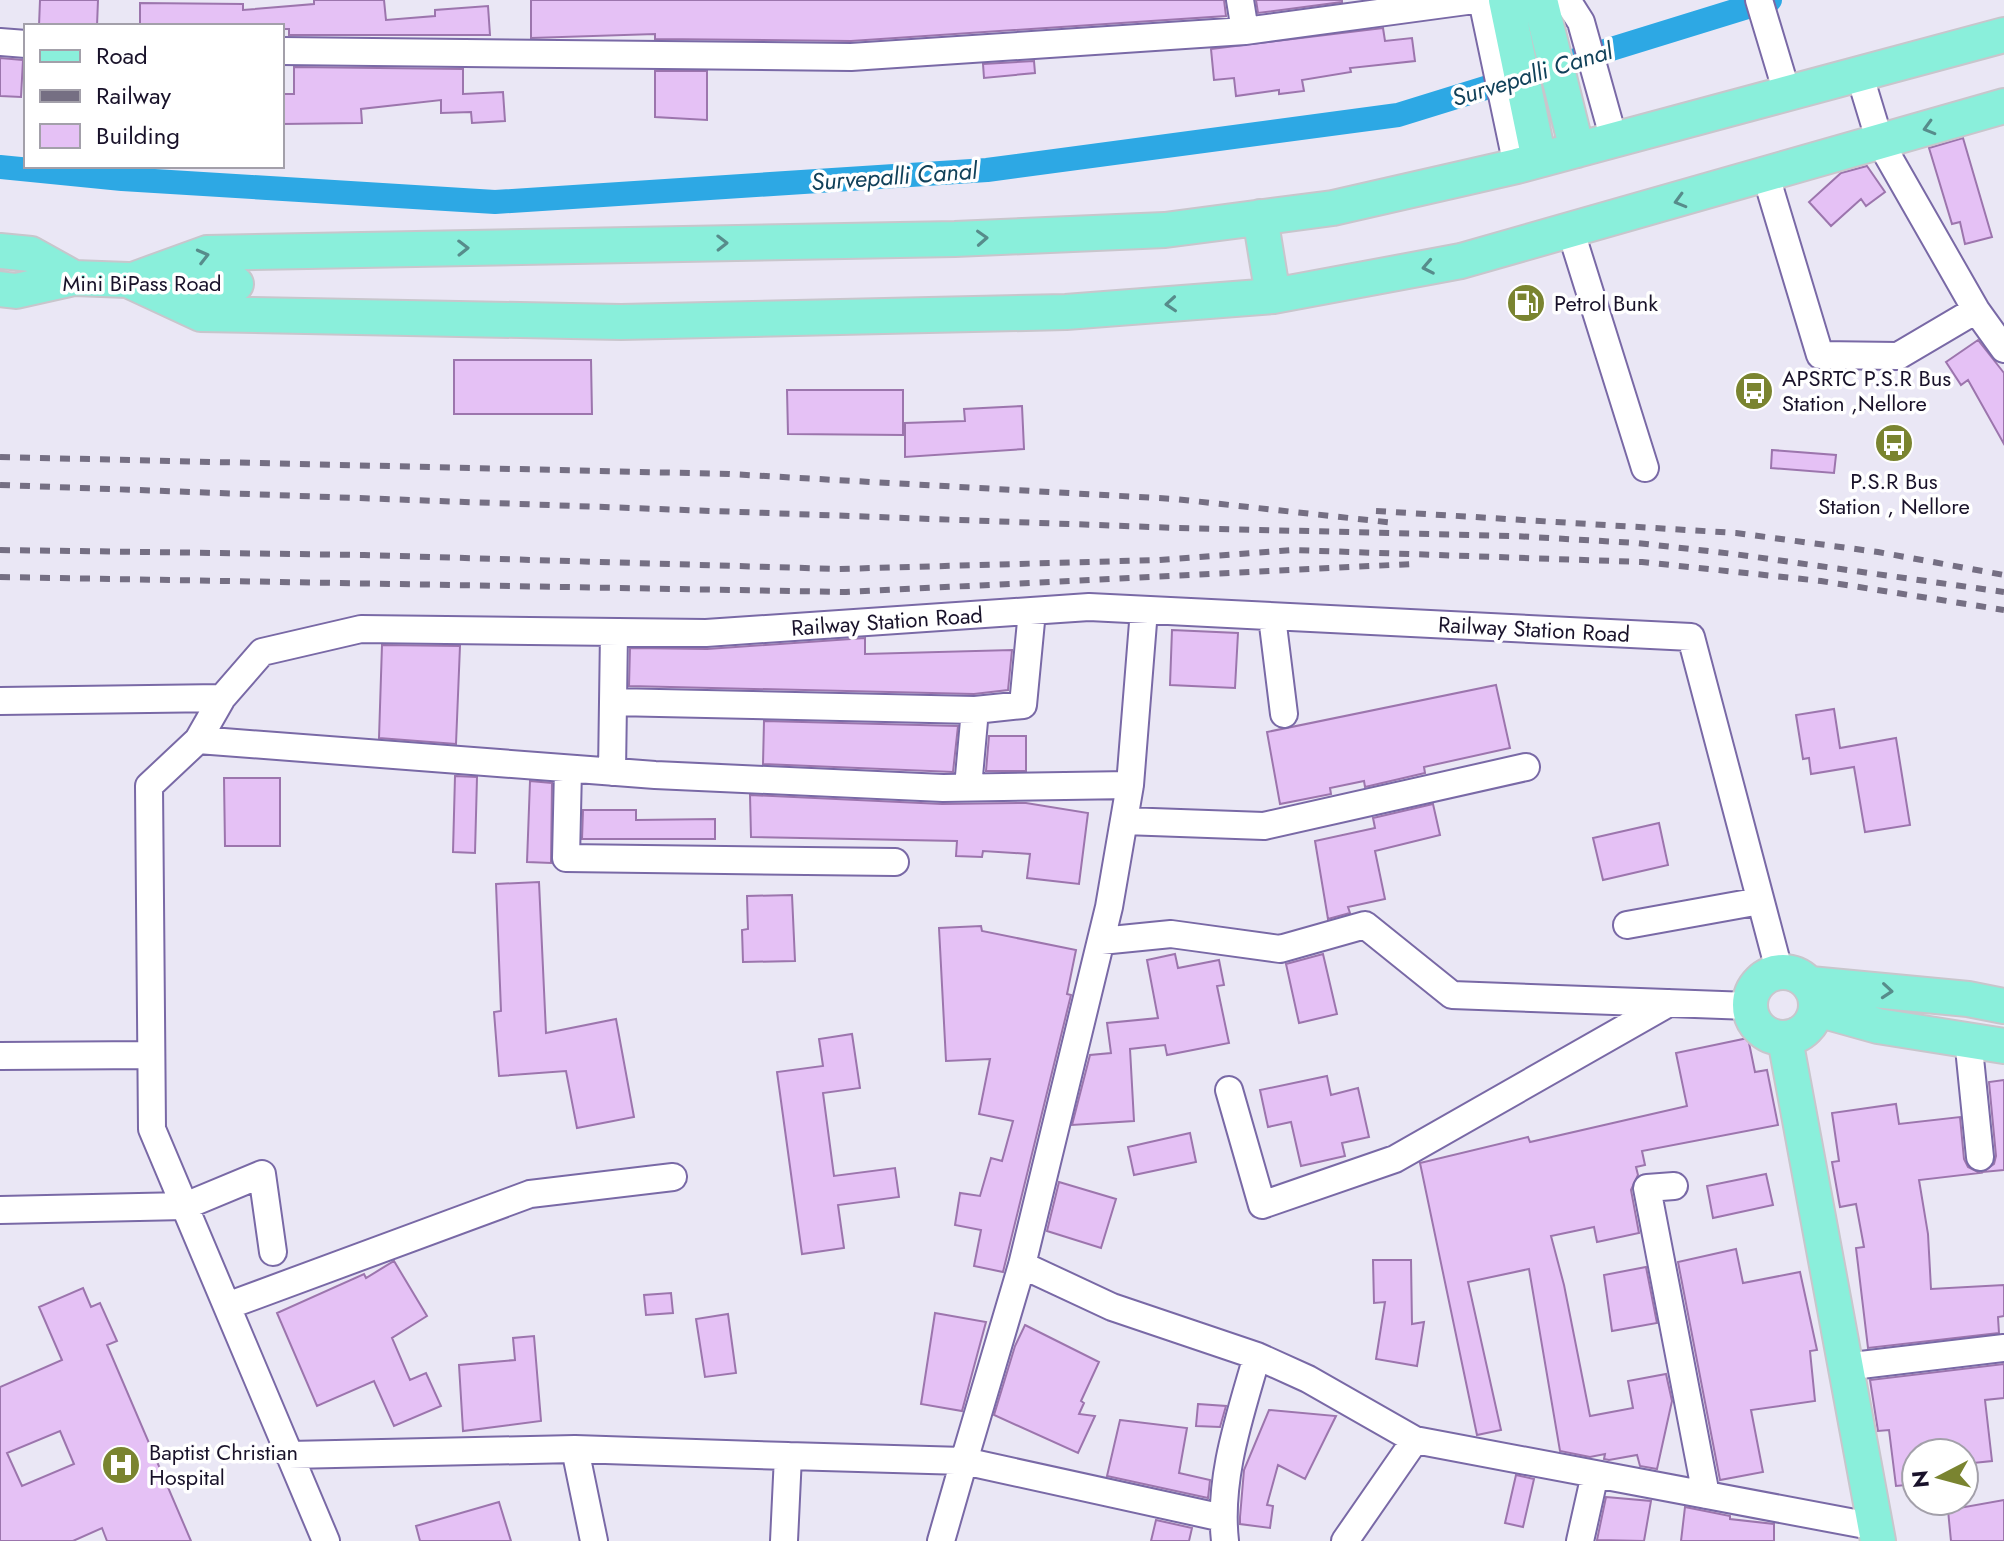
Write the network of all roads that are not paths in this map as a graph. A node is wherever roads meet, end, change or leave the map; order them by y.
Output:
1 (1240, 0) edge
2 (1474, 0) edge
3 (1759, 0) edge
4 (1533, 8) edge
5 (1245, 31) junction
6 (2004, 35) edge
7 (0, 42) edge
8 (24, 44) edge
9 (284, 51) edge
10 (1859, 73) junction
11 (1787, 93) junction
12 (2004, 106) edge
13 (1611, 128) junction
14 (1880, 142) junction
15 (1525, 148) junction
16 (1577, 150) junction
17 (1766, 176) junction
18 (1260, 217) junction
19 (1571, 232) junction
20 (0, 251) edge
21 (74, 278) junction
22 (130, 281) junction
23 (236, 284) dead end
24 (0, 289) edge
25 (1273, 296) junction
26 (1976, 310) junction
27 (2004, 349) edge
28 (1645, 468) dead end
29 (1144, 610) junction
30 (1032, 611) junction
31 (1272, 617) junction
32 (614, 632) junction
33 (222, 698) junction
34 (0, 701) edge
35 (613, 702) junction
36 (975, 710) junction
37 (1284, 714) dead end
38 (198, 740) junction
39 (1526, 767) dead end
40 (568, 769) junction
41 (612, 772) junction
42 (1130, 785) junction
43 (968, 787) junction
44 (1124, 821) junction
45 (895, 862) dead end
46 (1760, 901) junction
47 (1627, 925) dead end
48 (1101, 941) junction
49 (1779, 970) junction
50 (1813, 997) junction
51 (1669, 1003) junction
52 (1749, 1006) junction
53 (2004, 1006) edge
54 (1968, 1038) junction
55 (1785, 1039) junction
56 (2004, 1046) edge
57 (151, 1055) junction
58 (0, 1056) edge
59 (1229, 1090) dead end
60 (1980, 1157) dead end
61 (673, 1177) dead end
62 (1674, 1186) dead end
63 (185, 1206) junction
64 (0, 1210) edge
65 (273, 1252) dead end
66 (1022, 1265) junction
67 (227, 1306) junction
68 (2004, 1348) edge
69 (1257, 1356) junction
70 (1844, 1367) junction
71 (1415, 1440) junction
72 (575, 1449) junction
73 (289, 1455) junction
74 (788, 1456) junction
75 (964, 1461) junction
76 (1595, 1474) junction
77 (1706, 1495) junction
78 (1224, 1530) edge
79 (1877, 1534) edge
80 (326, 1541) edge
81 (594, 1541) edge
82 (784, 1541) edge
83 (941, 1541) edge
84 (1345, 1541) edge
85 (1580, 1541) edge

1 - 5 street
2 - 5 street
3 - 11 street
4 - 13 street
4 - 15 main road
4 - 15 street
4 - 16 main road
5 - 9 street
6 - 10 main road
7 - 8 street
10 - 11 main road
10 - 14 street
11 - 13 main road
12 -> 14 main road
13 - 16 main road
14 - 17 main road
14 - 26 street
15 - 16 main road
15 - 18 main road
17 -> 19 main road
17 - 26 street
22 -> 18 main road
18 - 25 main road
19 -> 25 main road
19 - 28 street
20 - 21 main road
21 - 22 main road, Mini BiPass Road
21 - 24 main road, Mini BiPass Road
22 - 23 main road, Mini BiPass Road
25 -> 22 main road
26 - 27 street
29 - 30 street, Railway Station Road
29 - 31 street, Railway Station Road
29 - 42 street
30 - 32 street, Railway Station Road
30 - 36 street
31 - 37 street
31 - 46 street, Railway Station Road
32 - 33 street, Railway Station Road
32 - 35 street
33 - 34 street
33 - 38 street, Railway Station Road
35 - 36 street
35 - 41 street
36 - 43 street
38 - 40 street
38 - 57 street, Railway Station Road
39 - 44 street
40 - 41 street
40 - 45 street
41 - 43 street
42 - 43 street
42 - 44 street
44 - 48 street
46 - 47 street
46 - 49 street
48 - 51 street
48 - 66 street
49 - 50 main road
49 - 52 main road
50 -> 53 main road
50 - 54 main road
50 - 55 main road
51 - 52 street
51 - 59 street
52 - 55 main road
54 - 56 main road
54 - 60 street
55 - 70 main road
57 - 58 street
57 - 63 street
61 - 67 street
62 - 77 street
63 - 64 street
63 - 65 street
63 - 67 street
66 - 69 street
66 - 75 street
67 - 73 street
68 - 70 street
69 - 71 street
69 - 78 street
70 - 79 main road
71 - 76 street
71 - 84 street
72 - 73 street
72 - 74 street
72 - 81 street
73 - 80 street
74 - 75 street
74 - 82 street
75 - 78 street
75 - 83 street
76 - 77 street
76 - 85 street
77 - 79 street

